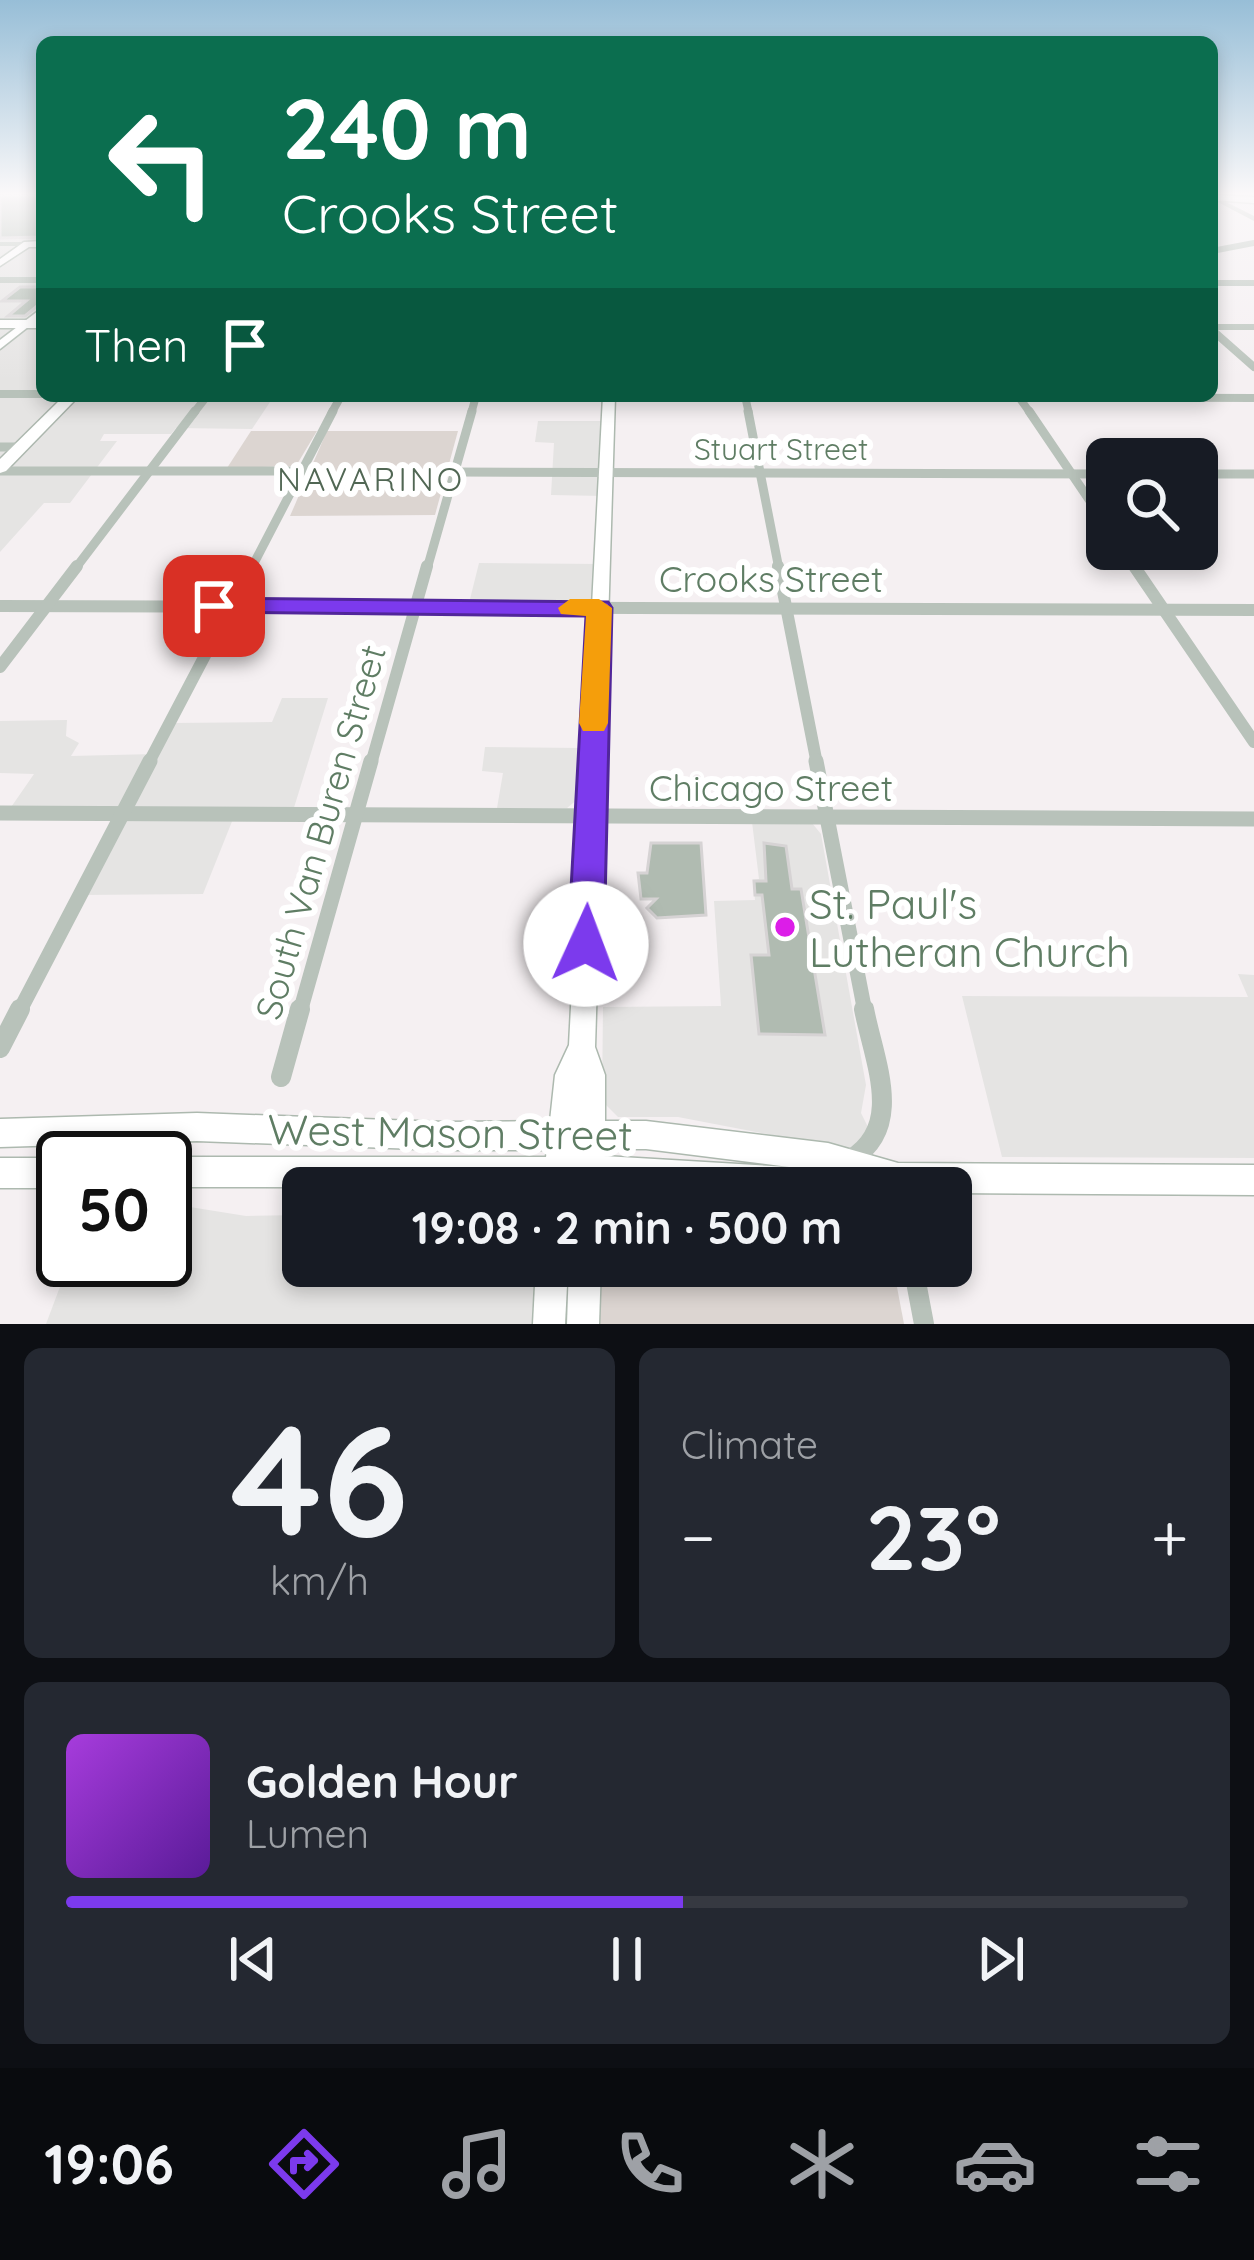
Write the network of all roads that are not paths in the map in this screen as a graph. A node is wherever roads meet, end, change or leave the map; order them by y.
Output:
1 (0, 280) edge
2 (36, 280) edge
3 (1218, 283) edge
4 (1254, 283) edge
5 (0, 324) edge
6 (34, 324) edge
7 (1254, 327) edge
8 (1218, 328) edge
9 (1218, 334) edge
10 (0, 346) edge
11 (1254, 367) edge
12 (0, 394) edge
13 (36, 394) edge
14 (1218, 398) edge
15 (1254, 398) edge
16 (66, 402) edge
17 (202, 402) edge
18 (338, 402) edge
19 (474, 402) edge
20 (609, 402) edge
21 (746, 402) edge
22 (1023, 402) edge
23 (0, 447) edge
24 (21, 447) junction
25 (0, 469) edge
26 (150, 471) junction
27 (302, 472) junction
28 (454, 472) junction
29 (606, 472) junction
30 (760, 473) junction
31 (1071, 474) junction
32 (1086, 474) edge
33 (1218, 474) edge
34 (1254, 474) edge
35 (1086, 496) edge
36 (1137, 570) edge
37 (0, 605) edge
38 (47, 606) junction
39 (232, 606) junction
40 (416, 607) junction
41 (599, 608) junction
42 (787, 608) junction
43 (1164, 610) junction
44 (1254, 610) edge
45 (0, 668) edge
46 (1254, 742) edge
47 (0, 813) edge
48 (123, 814) junction
49 (357, 815) junction
50 (590, 816) junction
51 (827, 817) junction
52 (1254, 819) edge
53 (0, 1048) edge
54 (281, 1077) dead end
55 (0, 1133) edge
56 (577, 1135) junction
57 (845, 1160) junction
58 (563, 1167) edge
59 (586, 1167) edge
60 (861, 1167) edge
61 (0, 1173) edge
62 (36, 1173) edge
63 (192, 1173) edge
64 (282, 1174) edge
65 (1254, 1180) edge
66 (972, 1182) edge
67 (551, 1287) edge
68 (584, 1287) edge
69 (917, 1287) edge
70 (549, 1324) edge
71 (583, 1324) edge
72 (924, 1324) edge

1 - 2 street
3 - 4 street
5 - 6 main road
6 - 10 main road
7 - 8 street
9 - 11 street
12 - 13 street
14 - 15 street
16 - 24 main road
17 - 26 street
18 - 27 street
19 - 28 street, South Van Buren Street
20 - 29 main road
21 - 30 street
22 - 31 street
23 - 24 street
24 - 25 main road
25 - 26 street
26 - 27 street
26 - 38 street
27 - 39 street
28 - 29 street, Stuart Street
28 - 40 street, South Van Buren Street
29 - 30 street, Stuart Street
29 - 41 main road
30 - 31 street, Stuart Street
30 - 42 street
31 - 32 street, Stuart Street
31 - 35 street
33 - 34 street
36 - 43 street
37 - 38 street, Crooks Street
38 - 39 street, Crooks Street
38 - 45 street
39 - 40 street, Crooks Street
39 - 48 street
40 - 41 street, Crooks Street
40 - 49 street, South Van Buren Street
41 - 42 street, Crooks Street
41 - 50 main road
42 - 43 street, Crooks Street
42 - 51 street
43 - 44 street, Crooks Street
43 - 46 street
47 - 48 street, Chicago Street
48 - 49 street, Chicago Street
48 - 53 street
49 - 50 street, Chicago Street
49 - 54 street, South Van Buren Street
50 - 51 street, Chicago Street
50 - 56 main road
51 - 52 street, Chicago Street
51 - 57 street
55 - 56 main road, West Mason Street
56 - 57 main road, West Mason Street
56 - 58 main road
56 - 59 main road
57 - 60 main road, West Mason Street
61 - 62 main road
63 - 64 main road, West Mason Street
65 - 66 main road, West Mason Street
67 - 70 main road
68 - 71 main road
69 - 72 street

